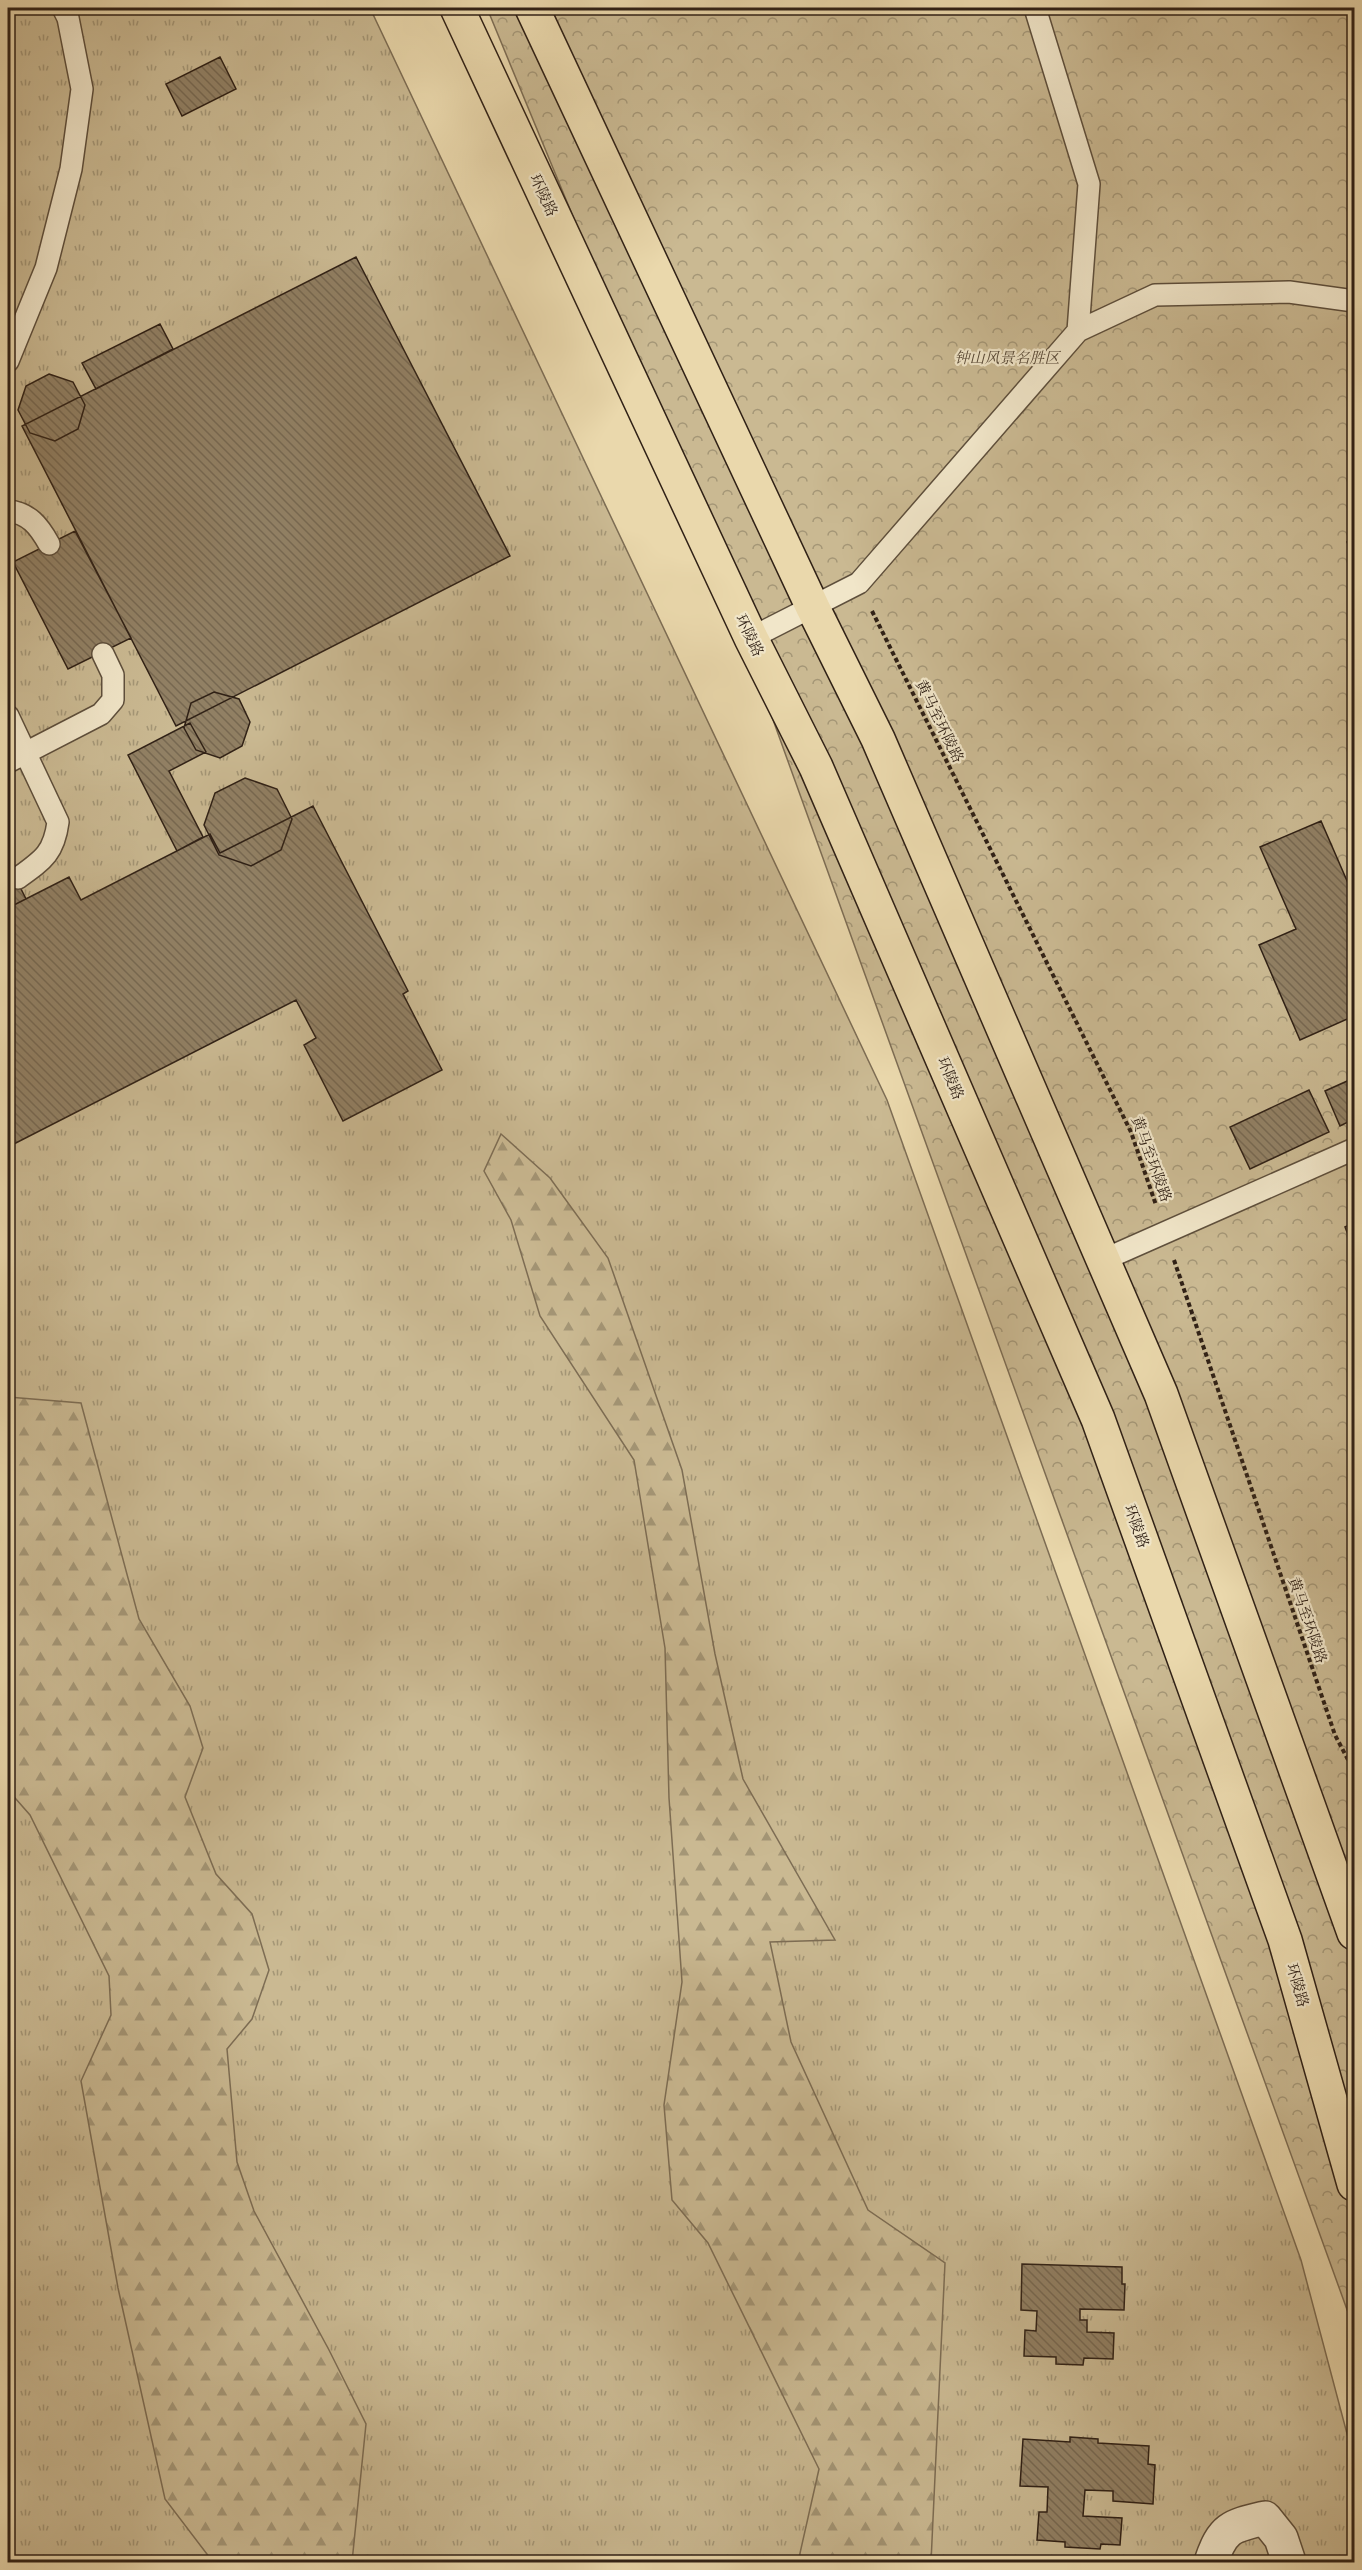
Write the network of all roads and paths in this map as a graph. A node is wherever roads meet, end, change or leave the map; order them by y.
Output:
1 (63, 8) edge
2 (457, 8) edge
3 (532, 8) edge
4 (1035, 8) edge
5 (1354, 301) edge
6 (1078, 331) junction
7 (8, 361) edge
8 (8, 511) edge
9 (49, 544) dead end
10 (859, 584) junction
11 (813, 608) junction
12 (751, 638) junction
13 (103, 654) dead end
14 (8, 716) edge
15 (16, 757) edge
16 (18, 878) dead end
17 (1354, 1149) edge
18 (1165, 1233) junction
19 (1103, 1260) junction
20 (1354, 1771) edge
21 (1354, 1933) edge
22 (1354, 2184) edge
23 (1211, 2562) edge
24 (1289, 2562) edge

1 - 7 lane
2 - 12 main road, 环陵路
3 - 11 main road
4 - 6 lane
5 - 6 lane
6 - 10 lane
8 - 9 lane
10 - 11 lane
10 - 18 path, 黄马至环陵路
11 - 12 lane
11 - 19 main road
12 - 22 main road, 环陵路
13 - 15 lane
14 - 15 lane
15 - 16 lane
17 - 18 lane
18 - 19 lane
18 - 20 path, 黄马至环陵路
19 - 21 main road
23 - 24 street

